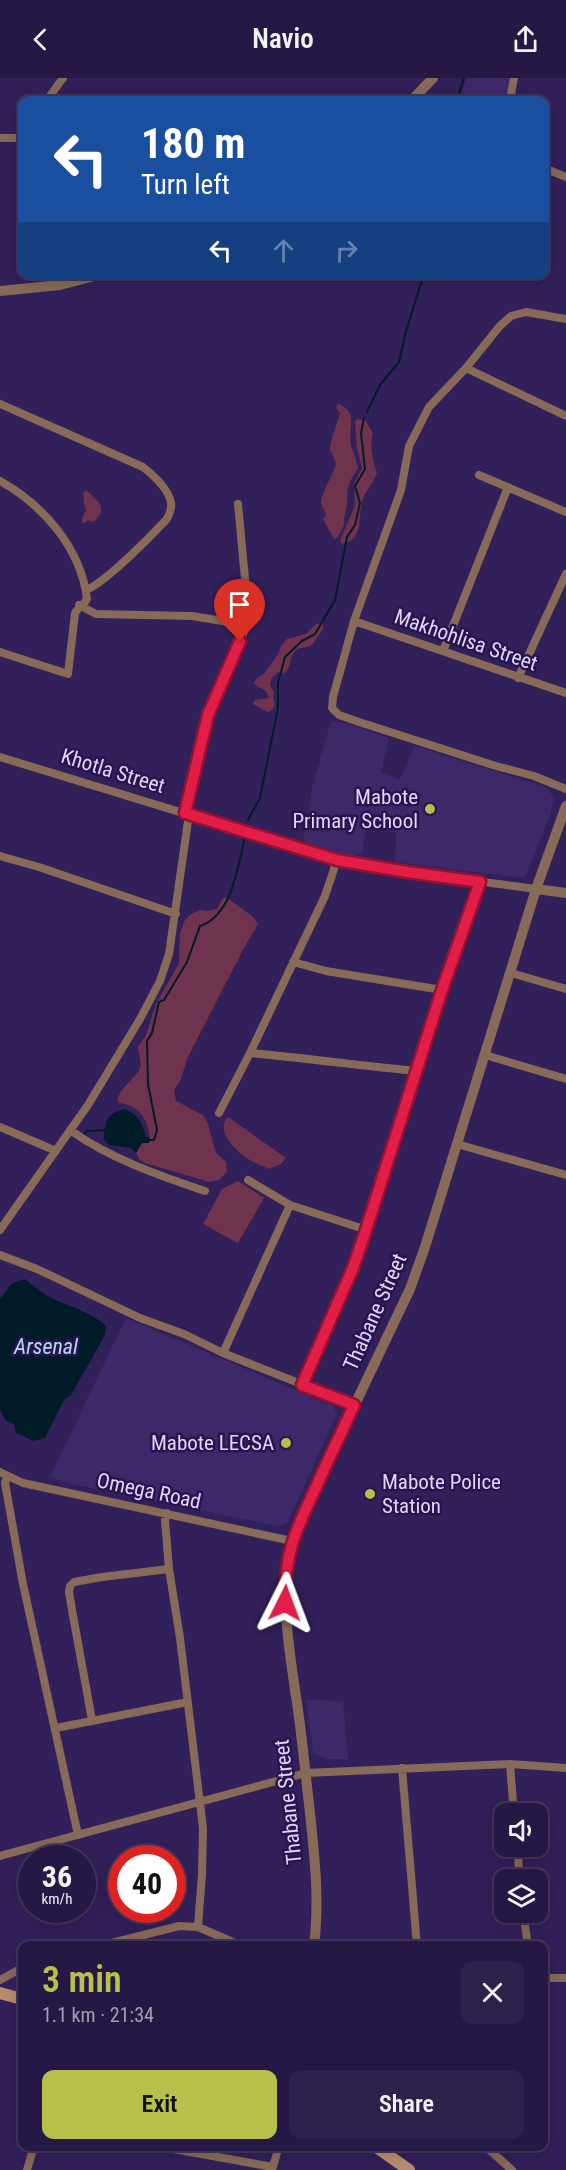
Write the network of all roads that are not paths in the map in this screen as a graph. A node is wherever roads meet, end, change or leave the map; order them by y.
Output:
1 (63, 78) edge
2 (433, 78) edge
3 (514, 78) edge
4 (50, 96) edge
5 (416, 96) edge
6 (511, 96) edge
7 (0, 138) edge
8 (18, 138) edge
9 (549, 170) edge
10 (566, 177) edge
11 (83, 279) edge
12 (0, 291) edge
13 (566, 320) edge
14 (466, 368) junction
15 (0, 404) edge
16 (566, 416) edge
17 (479, 475) dead end
18 (0, 482) edge
19 (507, 487) junction
20 (238, 504) dead end
21 (566, 513) edge
22 (566, 574) edge
23 (86, 590) junction
24 (79, 605) junction
25 (354, 621) junction
26 (247, 625) junction
27 (443, 651) junction
28 (0, 652) edge
29 (518, 678) junction
30 (566, 693) edge
31 (0, 757) edge
32 (566, 789) edge
33 (566, 806) edge
34 (187, 814) junction
35 (0, 856) edge
36 (337, 860) junction
37 (480, 882) junction
38 (536, 888) junction
39 (566, 893) edge
40 (176, 914) junction
41 (293, 962) junction
42 (510, 973) junction
43 (566, 989) edge
44 (442, 990) junction
45 (250, 1053) junction
46 (485, 1055) junction
47 (417, 1071) junction
48 (566, 1079) edge
49 (219, 1113) dead end
50 (0, 1127) edge
51 (70, 1130) junction
52 (458, 1144) junction
53 (56, 1150) junction
54 (566, 1175) edge
55 (248, 1180) dead end
56 (205, 1191) dead end
57 (291, 1205) junction
58 (0, 1230) edge
59 (366, 1230) junction
60 (0, 1255) edge
61 (223, 1353) junction
62 (302, 1385) junction
63 (354, 1405) junction
64 (3, 1474) edge
65 (166, 1513) junction
66 (292, 1541) junction
67 (169, 1569) junction
68 (188, 1702) junction
69 (92, 1720) junction
70 (56, 1728) junction
71 (510, 1764) junction
72 (402, 1768) junction
73 (566, 1768) edge
74 (306, 1773) junction
75 (201, 1803) junction
76 (513, 1803) edge
77 (78, 1835) junction
78 (0, 1856) edge
79 (525, 1923) edge
80 (198, 1927) junction
81 (118, 1941) edge
82 (230, 1941) edge
83 (314, 1941) edge
84 (417, 1941) edge
85 (527, 1941) edge
86 (18, 1970) edge
87 (548, 1978) edge
88 (566, 1978) edge
89 (0, 1980) edge
90 (0, 1993) edge
91 (18, 1998) edge
92 (33, 2151) edge
93 (182, 2151) edge
94 (278, 2151) edge
95 (382, 2151) edge
96 (491, 2151) edge
97 (273, 2169) edge
98 (27, 2170) edge
99 (409, 2170) edge
100 (512, 2170) edge

1 - 4 street
2 - 5 street
3 - 6 street
7 - 8 street
9 - 10 street
11 - 12 street
13 - 14 street
14 - 16 street
14 - 25 street
15 - 23 street
17 - 19 street
18 - 23 street
19 - 21 street
19 - 27 street
20 - 26 street
22 - 29 street
23 - 24 street
24 - 26 street
24 - 28 street
25 - 27 street, Makhohlisa Street
25 - 32 street
26 - 34 street
27 - 29 street, Makhohlisa Street
29 - 30 street, Makhohlisa Street
31 - 34 street, Khotla Street
33 - 38 street, Thabane Street
34 - 36 street, Khotla Street
34 - 40 street
35 - 40 street
36 - 37 street, Khotla Street
36 - 41 street
37 - 38 street, Khotla Street
37 - 44 street
38 - 39 street, Khotla Street
38 - 42 street, Thabane Street
40 - 51 street
41 - 44 street
41 - 45 street
42 - 43 street
42 - 46 street, Thabane Street
44 - 47 street
45 - 47 street
45 - 49 street
46 - 48 street
46 - 52 street, Thabane Street
47 - 59 street
50 - 53 street
51 - 53 street
51 - 56 street
52 - 54 street
52 - 63 street, Thabane Street
53 - 58 street
55 - 57 street
57 - 59 street
57 - 61 street
59 - 62 street
60 - 61 street
61 - 62 street
62 - 63 street
63 - 66 street, Thabane Street
64 - 65 street, Omega Road
64 - 70 street
65 - 66 street, Omega Road
65 - 67 street
66 - 74 street, Thabane Street
67 - 68 street
67 - 69 street
68 - 69 street
68 - 75 street
69 - 70 street
70 - 77 street
71 - 72 street
71 - 73 street
71 - 76 street
72 - 74 street
72 - 84 street
74 - 75 street
74 - 83 street, Thabane Street
75 - 77 street
75 - 80 street
77 - 78 street
79 - 85 street
80 - 81 street
80 - 82 street
86 - 89 street
87 - 88 street
90 - 91 main road
92 - 98 street
93 - 97 street
94 - 97 street
95 - 99 main road
96 - 100 street

